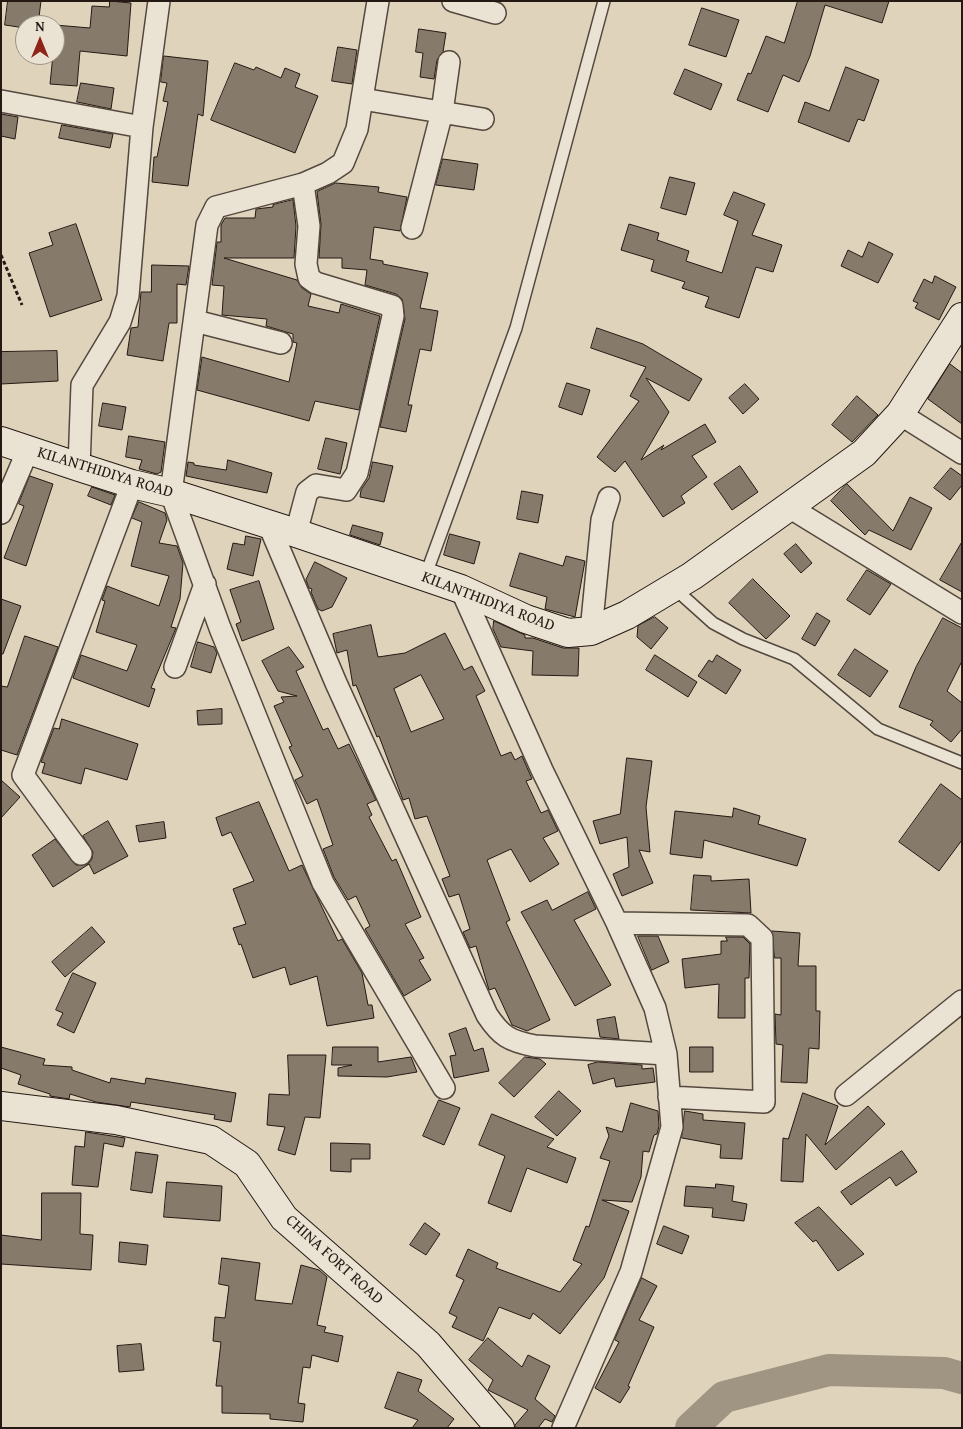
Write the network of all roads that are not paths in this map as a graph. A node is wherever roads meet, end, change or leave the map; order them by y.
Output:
1 (158, 1) edge
2 (378, 1) edge
3 (453, 1) edge
4 (604, 1) edge
5 (496, 13) dead end
6 (449, 62) dead end
7 (362, 99) junction
8 (1, 102) edge
9 (442, 112) junction
10 (483, 119) dead end
11 (142, 127) junction
12 (303, 184) junction
13 (412, 228) dead end
14 (962, 317) edge
15 (195, 321) junction
16 (282, 343) dead end
17 (900, 414) junction
18 (1, 441) edge
19 (28, 450) junction
20 (962, 453) edge
21 (79, 467) junction
22 (132, 484) junction
23 (171, 493) junction
24 (609, 498) dead end
25 (789, 507) junction
26 (1, 513) edge
27 (269, 525) junction
28 (296, 533) junction
29 (425, 577) junction
30 (204, 584) junction
31 (674, 588) junction
32 (461, 589) junction
33 (962, 613) edge
34 (591, 631) junction
35 (175, 667) dead end
36 (962, 763) edge
37 (81, 854) dead end
38 (617, 923) junction
39 (962, 1001) edge
40 (666, 1054) junction
41 (444, 1088) dead end
42 (846, 1095) dead end
43 (669, 1096) junction
44 (1, 1106) edge
45 (500, 1428) edge
46 (563, 1428) edge

1 - 11 street
2 - 7 street
3 - 5 street
4 - 29 lane
6 - 9 street
7 - 9 street
7 - 12 street
8 - 11 street
9 - 10 street
9 - 13 street
11 - 21 street
12 - 15 street
12 - 28 street
14 - 17 street, KILANTHIDIYA ROAD
15 - 16 street
15 - 23 street
17 - 20 street
17 - 25 street, KILANTHIDIYA ROAD
18 - 19 street, KILANTHIDIYA ROAD
19 - 21 street, KILANTHIDIYA ROAD
19 - 26 street
21 - 22 street, KILANTHIDIYA ROAD
22 - 23 street, KILANTHIDIYA ROAD
22 - 37 street
23 - 27 street, KILANTHIDIYA ROAD
23 - 30 street
24 - 34 street
25 - 31 street, KILANTHIDIYA ROAD
25 - 33 street
27 - 28 street, KILANTHIDIYA ROAD
27 - 40 street
28 - 29 street, KILANTHIDIYA ROAD
29 - 32 street, KILANTHIDIYA ROAD
30 - 35 street
30 - 41 street
31 - 34 street, KILANTHIDIYA ROAD
31 - 36 lane
32 - 34 street, KILANTHIDIYA ROAD
32 - 38 street
38 - 40 street
38 - 43 street
39 - 42 street
40 - 43 street
43 - 46 street
44 - 45 street, CHINA FORT ROAD

